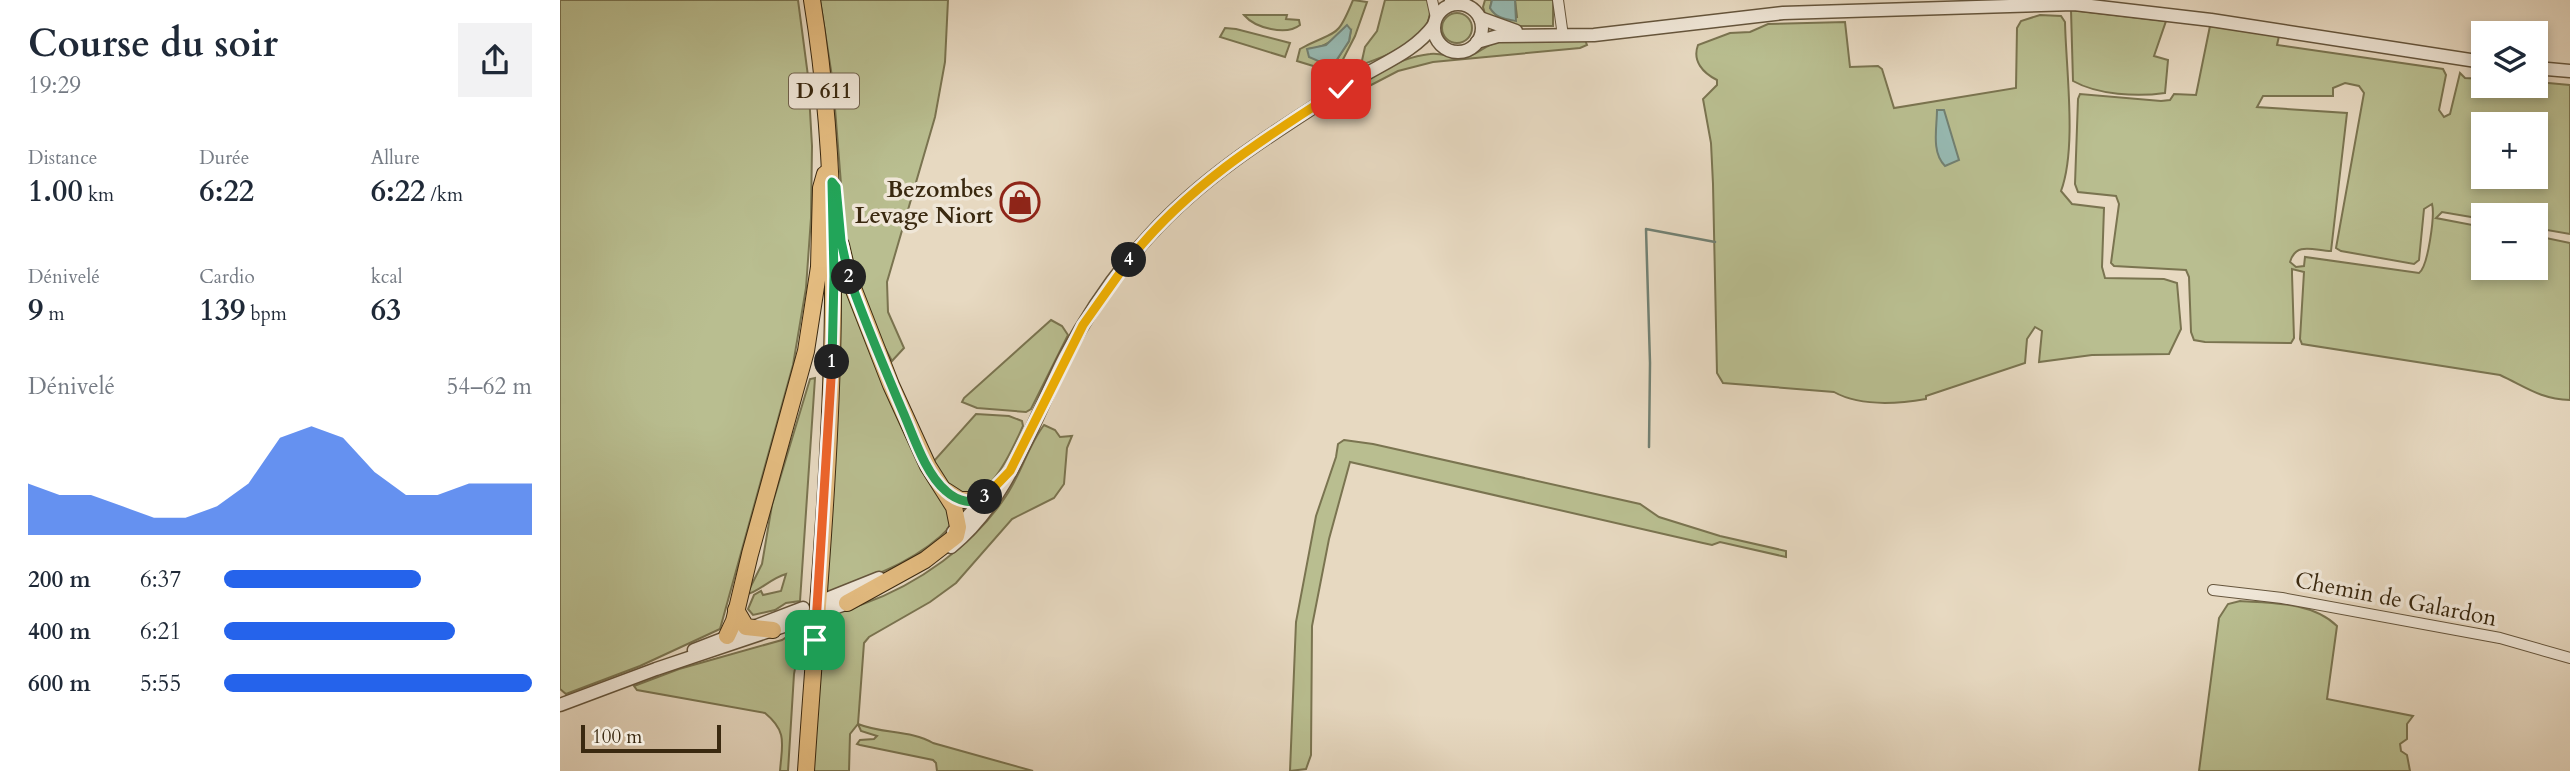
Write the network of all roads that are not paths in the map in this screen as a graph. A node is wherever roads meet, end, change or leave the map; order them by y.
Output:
1 (807, 0) edge
2 (812, 0) edge
3 (1433, 0) edge
4 (1479, 0) edge
5 (1558, 0) edge
6 (1457, 2) edge
7 (1479, 17) junction
8 (1435, 22) junction
9 (1537, 35) junction
10 (1563, 37) junction
11 (1477, 42) junction
12 (1443, 47) junction
13 (1402, 54) junction
14 (2471, 60) edge
15 (2548, 69) edge
16 (2570, 71) edge
17 (828, 176) junction
18 (1010, 471) junction
19 (944, 490) junction
20 (983, 500) junction
21 (958, 527) junction
22 (2213, 590) dead end
23 (847, 603) junction
24 (736, 610) junction
25 (749, 628) junction
26 (773, 630) junction
27 (726, 636) junction
28 (2570, 658) edge
29 (656, 669) junction
30 (560, 705) edge
31 (799, 771) edge
32 (806, 771) edge

1 - 17 main road, D 611
2 - 17 main road, D 611
3 - 8 street
4 - 7 street
5 - 10 street
6 - 7 street
6 - 8 street
7 - 9 street
7 - 11 street
8 - 12 street
8 - 13 street
9 - 10 street
9 - 11 street
10 - 14 street
11 - 12 street
12 - 13 street
13 - 18 street
15 - 16 street
17 - 19 main road
17 - 24 main road
17 - 31 main road, D 611
17 - 32 main road, D 611
18 - 20 street
18 - 23 street
19 - 20 main road
19 - 21 main road
20 - 21 street
21 - 23 main road
21 - 23 street
22 - 28 street, Chemin de Galardon
24 - 25 main road
24 - 27 main road
25 - 26 main road
25 - 26 street
25 - 27 street
26 - 29 street
27 - 29 street
29 - 30 street

